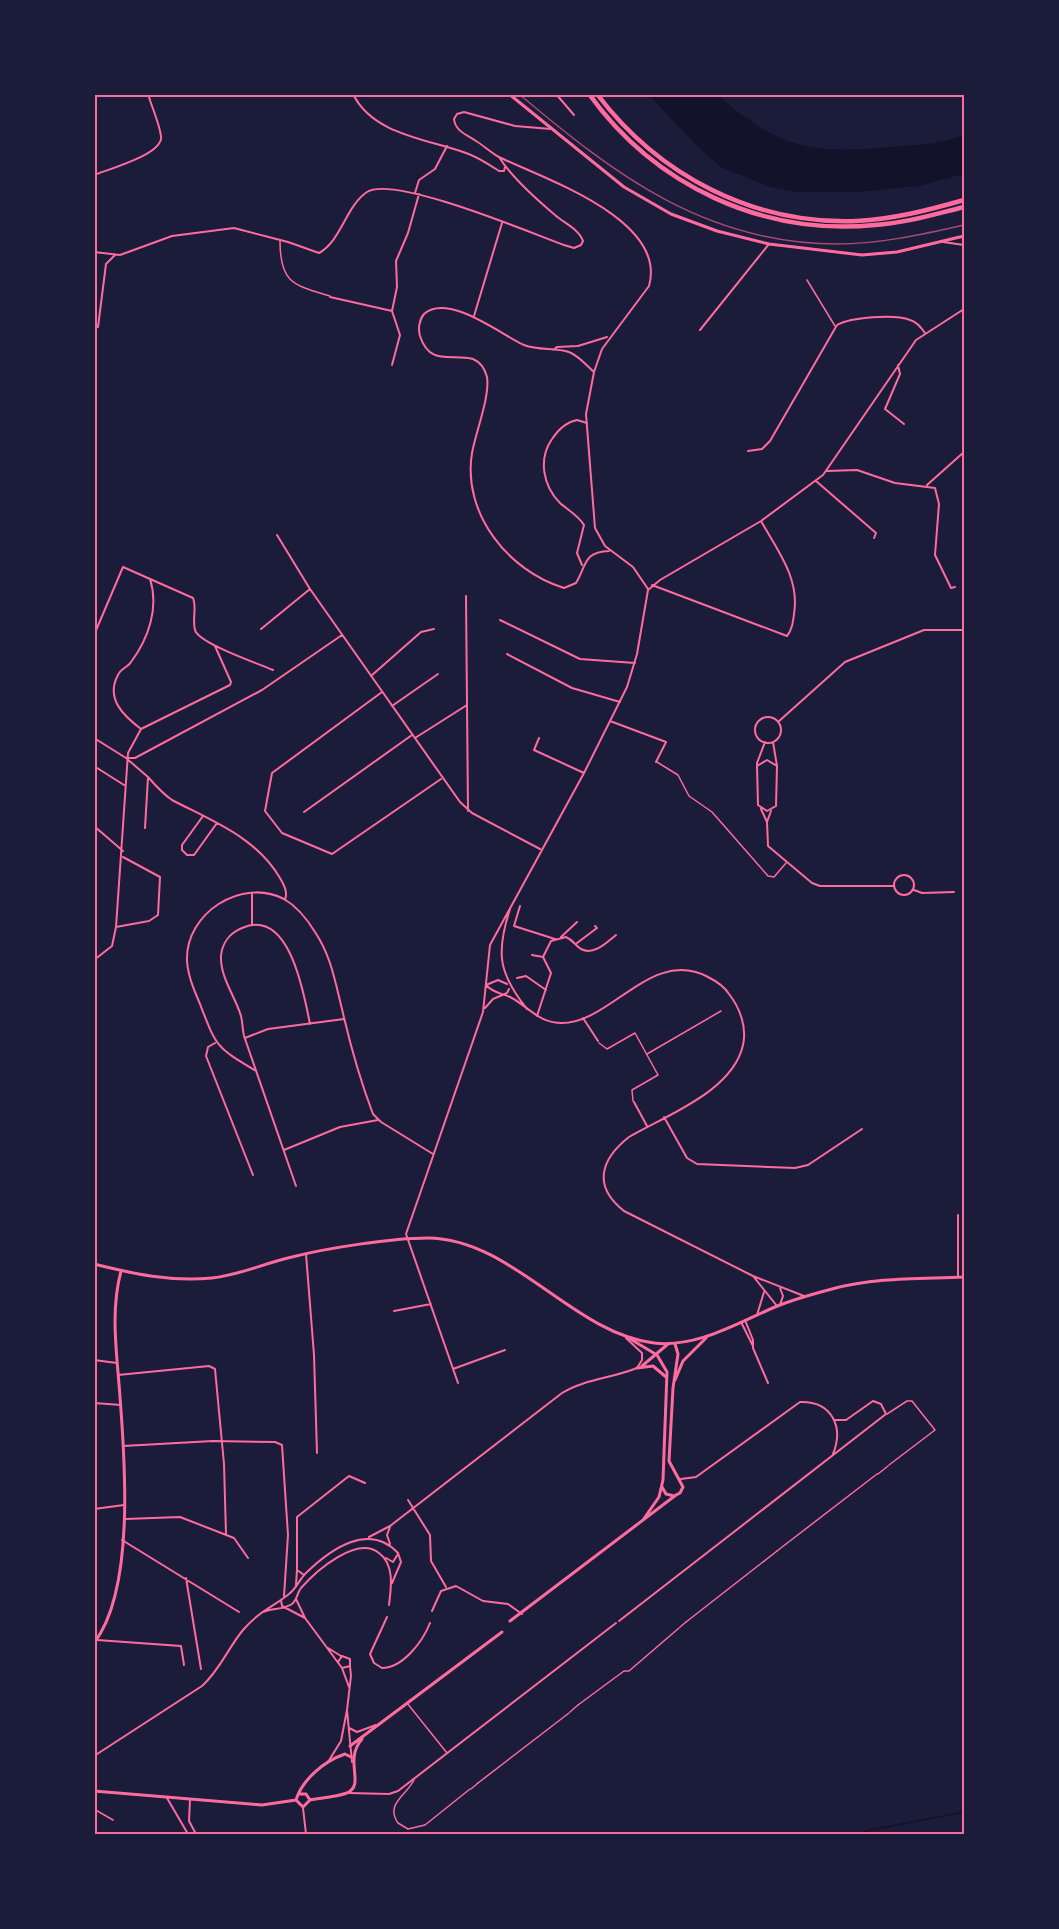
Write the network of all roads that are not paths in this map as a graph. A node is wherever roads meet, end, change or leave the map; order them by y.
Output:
1 (148, 94) edge
2 (353, 94) edge
3 (509, 94) edge
4 (556, 94) edge
5 (597, 94) edge
6 (590, 96) edge
7 (574, 115) dead end
8 (551, 129) junction
9 (447, 146) junction
10 (499, 157) junction
11 (508, 159) junction
12 (505, 167) junction
13 (94, 175) edge
14 (704, 190) junction
15 (415, 193) junction
16 (419, 194) junction
17 (964, 200) edge
18 (964, 207) edge
19 (502, 223) junction
20 (964, 236) edge
21 (280, 239) junction
22 (941, 240) junction
23 (769, 244) junction
24 (964, 246) edge
25 (94, 252) edge
26 (115, 255) junction
27 (807, 280) dead end
28 (330, 297) joint
29 (964, 309) edge
30 (392, 311) junction
31 (474, 316) junction
32 (94, 326) edge
33 (836, 326) junction
34 (700, 330) dead end
35 (925, 333) junction
36 (609, 336) junction
37 (553, 350) junction
38 (392, 365) dead end
39 (898, 365) junction
40 (594, 372) junction
41 (587, 423) junction
42 (904, 424) dead end
43 (748, 451) dead end
44 (964, 452) edge
45 (826, 471) junction
46 (816, 481) junction
47 (927, 485) junction
48 (761, 521) junction
49 (594, 525) junction
50 (584, 527) junction
51 (277, 535) dead end
52 (874, 538) dead end
53 (609, 551) junction
54 (582, 565) junction
55 (150, 579) junction
56 (652, 585) junction
57 (955, 587) dead end
58 (310, 589) junction
59 (648, 590) junction
60 (466, 596) dead end
61 (500, 620) dead end
62 (96, 628) edge
63 (261, 629) dead end
64 (434, 629) dead end
65 (964, 630) edge
66 (342, 634) junction
67 (94, 635) edge
68 (215, 646) junction
69 (507, 654) dead end
70 (635, 663) junction
71 (273, 670) dead end
72 (438, 674) dead end
73 (371, 676) junction
74 (382, 692) junction
75 (620, 702) junction
76 (467, 705) dead end
77 (392, 706) junction
78 (610, 722) junction
79 (778, 722) junction
80 (141, 729) junction
81 (413, 737) junction
82 (94, 738) edge
83 (539, 738) dead end
84 (765, 742) junction
85 (773, 742) junction
86 (126, 758) junction
87 (656, 762) joint
88 (94, 766) edge
89 (757, 766) junction
90 (777, 766) junction
91 (584, 773) junction
92 (148, 777) junction
93 (442, 778) junction
94 (124, 785) junction
95 (761, 809) junction
96 (772, 809) junction
97 (468, 810) junction
98 (304, 812) dead end
99 (204, 816) junction
100 (767, 822) junction
101 (217, 823) junction
102 (94, 826) edge
103 (145, 828) dead end
104 (541, 850) junction
105 (123, 851) junction
106 (123, 857) junction
107 (787, 862) junction
108 (893, 886) junction
109 (914, 890) junction
110 (954, 892) dead end
111 (252, 893) junction
112 (285, 900) junction
113 (511, 904) junction
114 (520, 906) dead end
115 (577, 922) dead end
116 (252, 925) junction
117 (595, 926) dead end
118 (116, 927) junction
119 (616, 935) dead end
120 (561, 937) junction
121 (555, 939) junction
122 (577, 943) junction
123 (532, 955) dead end
124 (543, 957) junction
125 (94, 960) edge
126 (517, 978) dead end
127 (486, 985) junction
128 (509, 986) junction
129 (546, 990) junction
130 (502, 994) junction
131 (722, 1011) dead end
132 (483, 1012) junction
133 (531, 1013) junction
134 (537, 1016) junction
135 (583, 1018) junction
136 (344, 1019) junction
137 (310, 1024) junction
138 (245, 1038) junction
139 (598, 1041) joint
140 (215, 1043) junction
141 (647, 1054) junction
142 (256, 1071) junction
143 (634, 1102) joint
144 (664, 1117) junction
145 (378, 1120) junction
146 (647, 1126) junction
147 (862, 1129) dead end
148 (283, 1151) junction
149 (433, 1154) junction
150 (253, 1175) dead end
151 (296, 1186) dead end
152 (958, 1215) dead end
153 (407, 1240) junction
154 (306, 1254) junction
155 (94, 1264) edge
156 (121, 1271) junction
157 (753, 1276) junction
158 (958, 1277) junction
159 (964, 1277) edge
160 (779, 1286) junction
161 (764, 1292) junction
162 (806, 1297) junction
163 (431, 1304) junction
164 (779, 1305) junction
165 (394, 1311) dead end
166 (757, 1315) junction
167 (745, 1320) junction
168 (741, 1322) junction
169 (624, 1335) junction
170 (707, 1336) junction
171 (668, 1344) junction
172 (675, 1344) junction
173 (753, 1346) junction
174 (505, 1350) dead end
175 (657, 1355) junction
176 (94, 1360) edge
177 (117, 1364) junction
178 (637, 1368) junction
179 (453, 1369) junction
180 (118, 1375) junction
181 (458, 1383) dead end
182 (667, 1383) junction
183 (768, 1383) dead end
184 (673, 1388) junction
185 (94, 1403) edge
186 (121, 1404) junction
187 (886, 1414) junction
188 (835, 1420) junction
189 (221, 1442) junction
190 (123, 1446) junction
191 (317, 1453) dead end
192 (832, 1456) junction
193 (679, 1478) junction
194 (663, 1480) junction
195 (365, 1483) dead end
196 (662, 1487) junction
197 (676, 1495) junction
198 (408, 1500) dead end
199 (124, 1505) junction
200 (414, 1508) junction
201 (94, 1509) edge
202 (123, 1519) junction
203 (643, 1520) junction
204 (390, 1526) junction
205 (226, 1534) junction
206 (366, 1538) junction
207 (122, 1540) junction
208 (391, 1546) junction
209 (398, 1553) junction
210 (384, 1557) junction
211 (248, 1558) dead end
212 (297, 1570) junction
213 (303, 1575) junction
214 (185, 1577) junction
215 (296, 1586) junction
216 (391, 1586) junction
217 (446, 1587) junction
218 (284, 1598) junction
219 (296, 1599) junction
220 (388, 1605) dead end
221 (284, 1607) junction
222 (432, 1611) dead end
223 (239, 1612) dead end
224 (520, 1615) junction
225 (256, 1616) junction
226 (387, 1617) dead end
227 (305, 1618) junction
228 (510, 1621) dead end
229 (516, 1621) dead end
230 (430, 1623) dead end
231 (496, 1631) dead end
232 (502, 1632) dead end
233 (492, 1637) junction
234 (96, 1641) edge
235 (326, 1646) junction
236 (341, 1656) junction
237 (338, 1662) junction
238 (184, 1665) dead end
239 (350, 1666) junction
240 (342, 1668) junction
241 (201, 1670) dead end
242 (349, 1687) junction
243 (407, 1703) junction
244 (347, 1710) junction
245 (379, 1725) junction
246 (349, 1728) junction
247 (368, 1733) junction
248 (350, 1746) junction
249 (447, 1754) junction
250 (94, 1756) edge
251 (351, 1760) junction
252 (326, 1765) junction
253 (414, 1780) junction
254 (95, 1791) edge
255 (346, 1793) junction
256 (300, 1794) junction
257 (167, 1797) junction
258 (190, 1799) junction
259 (296, 1800) junction
260 (310, 1800) junction
261 (303, 1807) junction
262 (94, 1809) edge
263 (113, 1820) dead end
264 (188, 1834) edge
265 (196, 1834) edge
266 (306, 1834) edge

1 - 13 street
2 - 9 street
3 - 8 main road
4 - 7 street
5 - 14 highway
6 - 14 highway
8 - 10 street
8 - 23 main road
9 - 12 street
9 - 15 street
10 - 11 street
10 - 12 street
11 - 12 street
11 - 36 street
12 - 19 street
14 - 17 highway
14 - 18 highway
15 - 16 street
15 - 21 street
16 - 19 street
16 - 30 street
19 - 31 street
20 - 22 main road
21 - 26 street
21 - 28 street
22 - 23 main road
22 - 24 street
23 - 34 street
25 - 26 street
26 - 32 street
27 - 33 street
28 - 30 street
29 - 35 street
30 - 38 street
31 - 37 street
31 - 54 street
33 - 35 street
33 - 43 street
35 - 39 street
36 - 37 street
36 - 40 street
37 - 40 street
39 - 42 street
39 - 45 street
40 - 41 street
41 - 49 street
41 - 50 street
44 - 47 street
45 - 46 street
45 - 47 street
46 - 48 street
46 - 52 street
47 - 57 street
48 - 56 street
48 - 56 street
49 - 50 street
49 - 53 street
50 - 54 street
51 - 58 street
53 - 54 street
53 - 59 street
55 - 62 street
55 - 68 street
55 - 80 street
56 - 59 street
58 - 63 street
58 - 66 street
59 - 70 street
60 - 97 street
61 - 70 street
62 - 67 street
64 - 73 street
65 - 79 street
66 - 73 street
66 - 86 street
68 - 71 street
68 - 80 street
69 - 75 street
70 - 75 street
72 - 77 street
73 - 74 street
74 - 77 street
74 - 93 street
75 - 78 street
76 - 81 street
77 - 81 street
78 - 87 street
78 - 91 street
79 - 84 street
79 - 85 street
80 - 86 street
81 - 93 street
81 - 98 street
82 - 86 street
83 - 91 street
84 - 85 street
84 - 89 street
85 - 90 street
86 - 92 street
86 - 94 street
87 - 107 street
88 - 94 street
89 - 90 street
89 - 95 street
90 - 96 street
91 - 104 street
92 - 99 street
92 - 103 street
93 - 97 street
94 - 105 street
95 - 96 street
95 - 100 street
96 - 100 street
97 - 104 street
99 - 101 street
99 - 101 street
100 - 107 street
101 - 112 street
102 - 105 street
104 - 113 street
105 - 106 street
106 - 118 street
106 - 118 street
107 - 108 street
108 - 109 street
108 - 109 street
109 - 110 street
111 - 112 street
111 - 116 street
111 - 140 street
112 - 136 street
113 - 127 street
113 - 128 street
114 - 121 street
115 - 120 street
116 - 137 street
116 - 138 street
117 - 122 street
118 - 125 street
119 - 122 street
120 - 121 street
120 - 122 street
121 - 124 street
123 - 124 street
124 - 129 street
126 - 129 street
127 - 128 street
127 - 130 street
127 - 132 street
128 - 130 street
128 - 133 street
129 - 134 street
130 - 132 street
130 - 133 street
131 - 141 street
132 - 149 street
133 - 134 street
134 - 135 street
135 - 139 street
135 - 144 street
136 - 137 street
136 - 145 street
137 - 138 street
138 - 142 street
139 - 141 street
140 - 142 street
140 - 150 street
141 - 143 street
142 - 148 street
143 - 146 street
144 - 146 street
144 - 147 street
145 - 148 street
145 - 149 street
146 - 157 street
148 - 151 street
149 - 153 street
152 - 158 street
153 - 154 main road
153 - 163 street
153 - 169 main road
154 - 156 main road
154 - 191 street
155 - 156 main road
156 - 177 main road
157 - 160 street
157 - 161 street
158 - 159 main road
158 - 162 main road
160 - 162 street
160 - 164 street
161 - 164 street
161 - 166 street
162 - 164 main road
163 - 165 street
163 - 179 street
164 - 166 main road
166 - 167 main road
167 - 168 main road
167 - 173 street
168 - 170 main road
168 - 173 street
169 - 171 main road
169 - 175 main road
169 - 178 street
170 - 172 main road
170 - 184 main road
171 - 172 main road
171 - 175 main road
172 - 184 main road
173 - 183 street
174 - 179 street
175 - 178 main road
175 - 182 main road
176 - 177 street
177 - 180 main road
178 - 182 main road
178 - 200 street
179 - 181 street
180 - 186 main road
180 - 189 street
182 - 194 main road
184 - 193 main road
185 - 186 street
186 - 190 main road
187 - 188 street
187 - 192 street
187 - 253 street
188 - 192 street
188 - 193 street
189 - 190 street
189 - 205 street
189 - 218 street
190 - 199 main road
192 - 249 street
193 - 194 main road
193 - 197 main road
194 - 196 main road
195 - 212 street
196 - 197 main road
196 - 203 main road
197 - 203 main road
198 - 200 street
199 - 201 street
199 - 202 main road
200 - 204 street
200 - 217 street
202 - 205 street
202 - 207 main road
203 - 224 main road
204 - 206 street
204 - 208 street
205 - 211 street
206 - 208 street
206 - 213 street
207 - 214 street
207 - 234 main road
208 - 209 street
209 - 210 street
209 - 216 street
210 - 216 street
210 - 219 street
212 - 213 street
212 - 215 street
213 - 215 street
214 - 223 street
214 - 241 street
215 - 218 street
216 - 220 street
217 - 222 street
217 - 224 street
218 - 221 street
218 - 225 street
219 - 221 street
219 - 227 street
221 - 225 street
221 - 227 street
224 - 228 main road
224 - 229 main road
225 - 250 street
226 - 230 street
227 - 235 street
231 - 233 main road
232 - 233 main road
233 - 243 main road
234 - 238 street
235 - 236 street
235 - 237 street
236 - 237 street
236 - 239 street
237 - 240 street
239 - 240 street
239 - 242 street
240 - 242 street
242 - 244 street
243 - 245 main road
243 - 249 street
244 - 246 street
244 - 252 street
245 - 246 street
245 - 247 main road
246 - 248 street
247 - 248 main road
247 - 251 main road
248 - 251 street
249 - 253 street
251 - 252 main road
251 - 255 main road
252 - 256 main road
253 - 255 street
254 - 257 main road
255 - 260 main road
256 - 259 main road
256 - 260 main road
257 - 258 main road
257 - 264 street
258 - 259 main road
258 - 265 street
259 - 261 main road
260 - 261 main road
261 - 266 street
262 - 263 street

